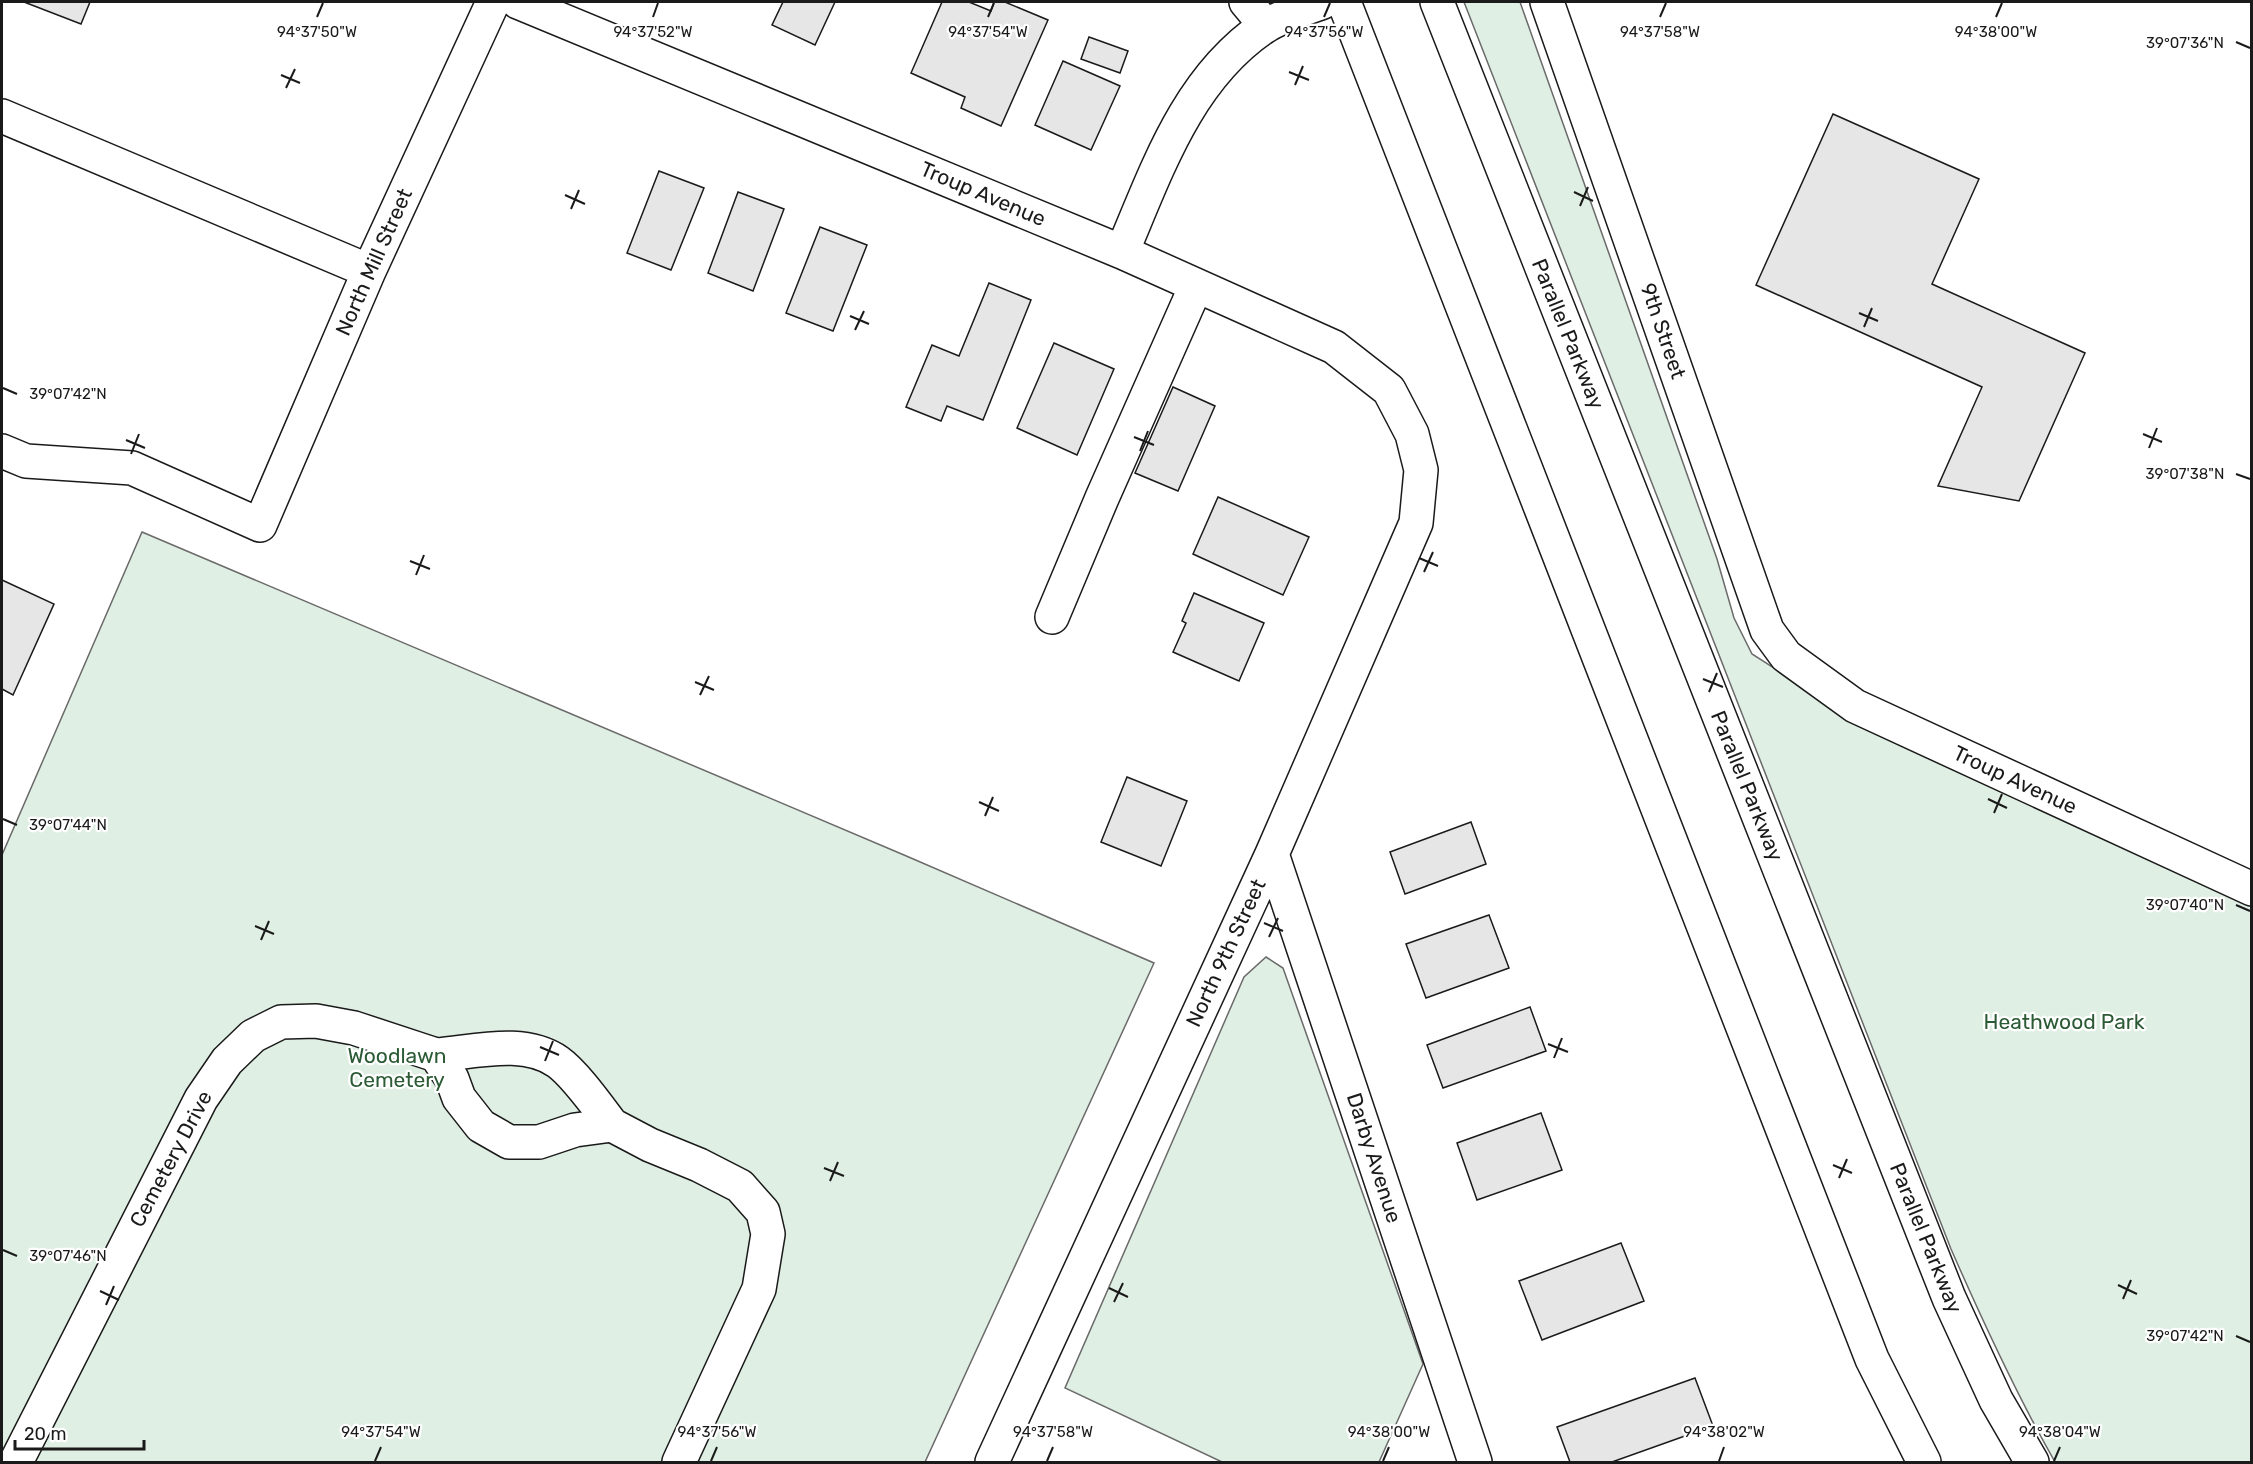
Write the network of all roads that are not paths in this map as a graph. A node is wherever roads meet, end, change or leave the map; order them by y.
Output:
1 (493, 2) edge
2 (518, 2) edge
3 (1323, 2) edge
4 (1344, 2) edge
5 (1437, 2) edge
6 (1547, 2) edge
7 (1256, 14) edge
8 (2, 116) edge
9 (1122, 252) junction
10 (369, 272) junction
11 (1196, 286) junction
12 (1412, 434) joint
13 (2, 451) edge
14 (1052, 617) dead end
15 (1786, 656) joint
16 (1272, 854) junction
17 (2252, 890) edge
18 (436, 1055) junction
19 (612, 1125) junction
20 (16, 1462) edge
21 (679, 1462) edge
22 (992, 1462) edge
23 (1475, 1462) edge
24 (1924, 1462) edge
25 (2032, 1462) edge

1 - 10 street, North Mill Street
2 - 9 street, Troup Avenue
3 - 7 street
4 - 24 street
5 - 25 street, Parallel Parkway
6 - 15 street, 9th Street
7 - 9 street
8 - 10 street
9 - 11 street, Troup Avenue
10 - 13 street, North Mill Street
11 - 12 street, Troup Avenue
11 - 14 street
12 - 16 street, North 9th Street
15 - 17 street, Troup Avenue
16 - 22 street, North 9th Street
16 - 23 street, Darby Avenue
18 - 19 street, Cemetery Drive
18 - 19 street
18 - 20 street, Cemetery Drive
19 - 21 street, Cemetery Drive

